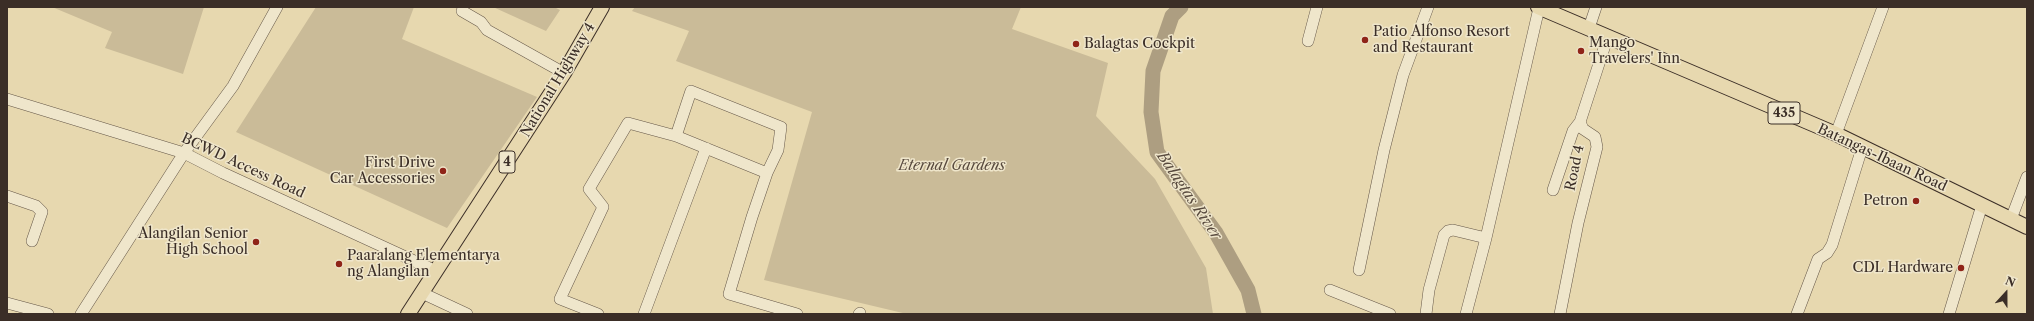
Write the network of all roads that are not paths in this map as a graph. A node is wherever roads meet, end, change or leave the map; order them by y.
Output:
1 (277, 7) edge
2 (602, 7) edge
3 (1317, 7) edge
4 (1428, 7) edge
5 (1538, 7) edge
6 (1596, 7) edge
7 (1883, 7) edge
8 (462, 11) dead end
9 (1589, 28) junction
10 (1608, 36) junction
11 (1308, 41) dead end
12 (564, 73) junction
13 (7, 99) edge
14 (1580, 122) junction
15 (1836, 134) junction
16 (676, 136) junction
17 (706, 148) junction
18 (1862, 148) junction
19 (184, 153) junction
20 (767, 173) junction
21 (2027, 177) edge
22 (1553, 190) dead end
23 (7, 196) edge
24 (1982, 205) junction
25 (2011, 218) junction
26 (2027, 227) edge
27 (1486, 238) junction
28 (32, 241) dead end
29 (1359, 270) dead end
30 (436, 271) junction
31 (1330, 290) dead end
32 (422, 293) junction
33 (7, 303) edge
34 (48, 314) edge
35 (81, 314) edge
36 (408, 314) edge
37 (466, 314) edge
38 (598, 314) edge
39 (644, 314) edge
40 (798, 314) edge
41 (1390, 314) edge
42 (1426, 314) edge
43 (1466, 314) edge
44 (1560, 314) edge
45 (1797, 314) edge
46 (1949, 314) edge

1 - 19 street
2 - 12 main road, National Highway 4 / 4
3 - 11 street
4 - 29 street
5 - 9 main road, Batangas-Ibaan Road / 435
5 - 27 street
6 - 9 street
7 - 15 street
8 - 12 street
9 - 10 main road, Batangas-Ibaan Road / 435
10 - 14 street
10 - 15 main road, Batangas-Ibaan Road / 435
12 - 30 main road, National Highway 4 / 4
13 - 19 street, BCWD Access Road
14 - 22 street
14 - 44 street, Road 4
15 - 18 main road, Batangas-Ibaan Road / 435
16 - 17 street
16 - 20 street
16 - 38 street
17 - 20 street
17 - 39 street
18 - 24 main road, Batangas-Ibaan Road / 435
18 - 45 street
19 - 30 street, BCWD Access Road
19 - 35 street
20 - 40 street
21 - 25 street
23 - 28 street
24 - 25 main road, Batangas-Ibaan Road / 435
24 - 46 street
25 - 26 main road, Batangas-Ibaan Road / 435
27 - 42 street
27 - 43 street
30 - 32 main road, National Highway 4 / 4
31 - 41 street
32 - 36 main road, National Highway 4 / 4
32 - 37 street
33 - 34 street

